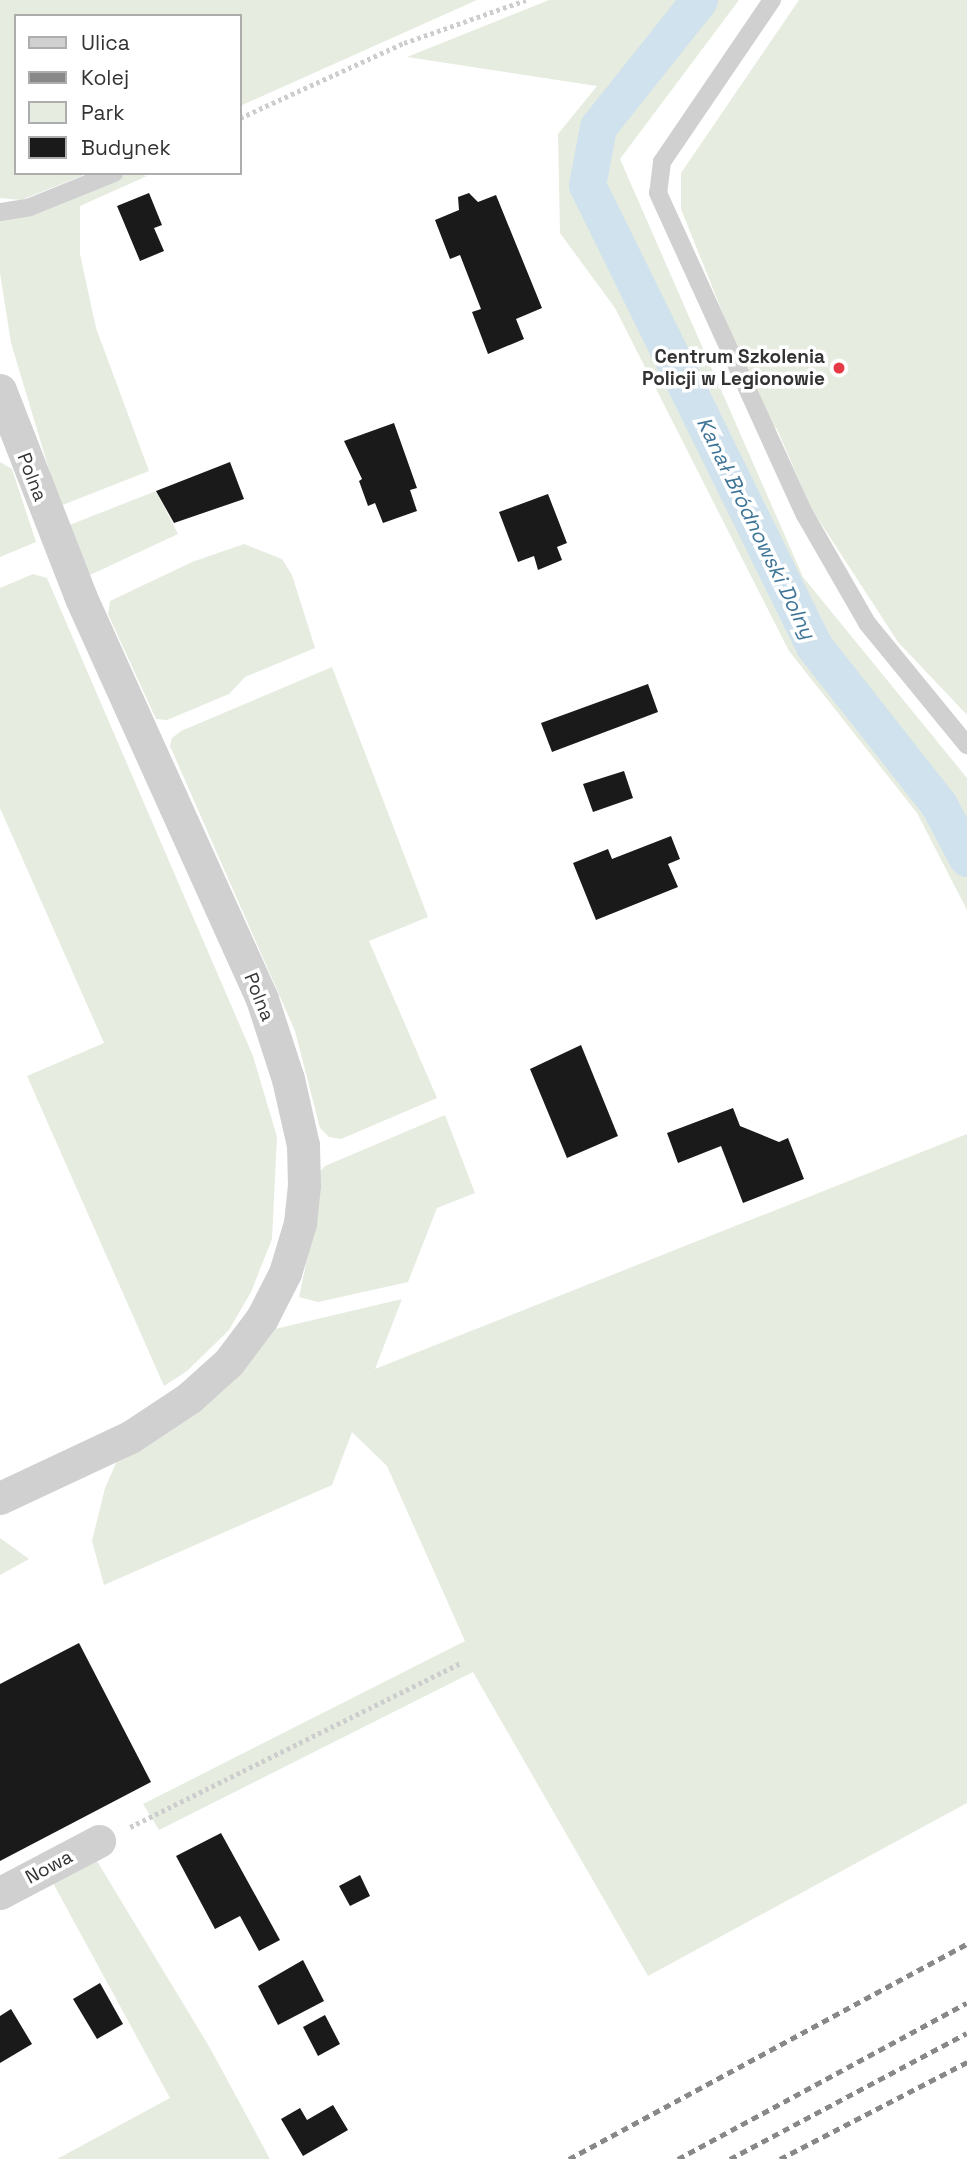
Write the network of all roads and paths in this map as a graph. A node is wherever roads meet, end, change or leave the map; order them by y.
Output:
1 (526, 0) edge
2 (772, 0) edge
3 (242, 117) edge
4 (109, 175) edge
5 (0, 212) edge
6 (0, 390) edge
7 (967, 745) edge
8 (0, 1499) edge
9 (461, 1663) dead end
10 (99, 1841) joint
11 (0, 1894) edge

1 - 3 path
2 - 7 lane
4 - 5 lane
6 - 8 street, Polna
9 - 10 path
10 - 11 street, Nowa

